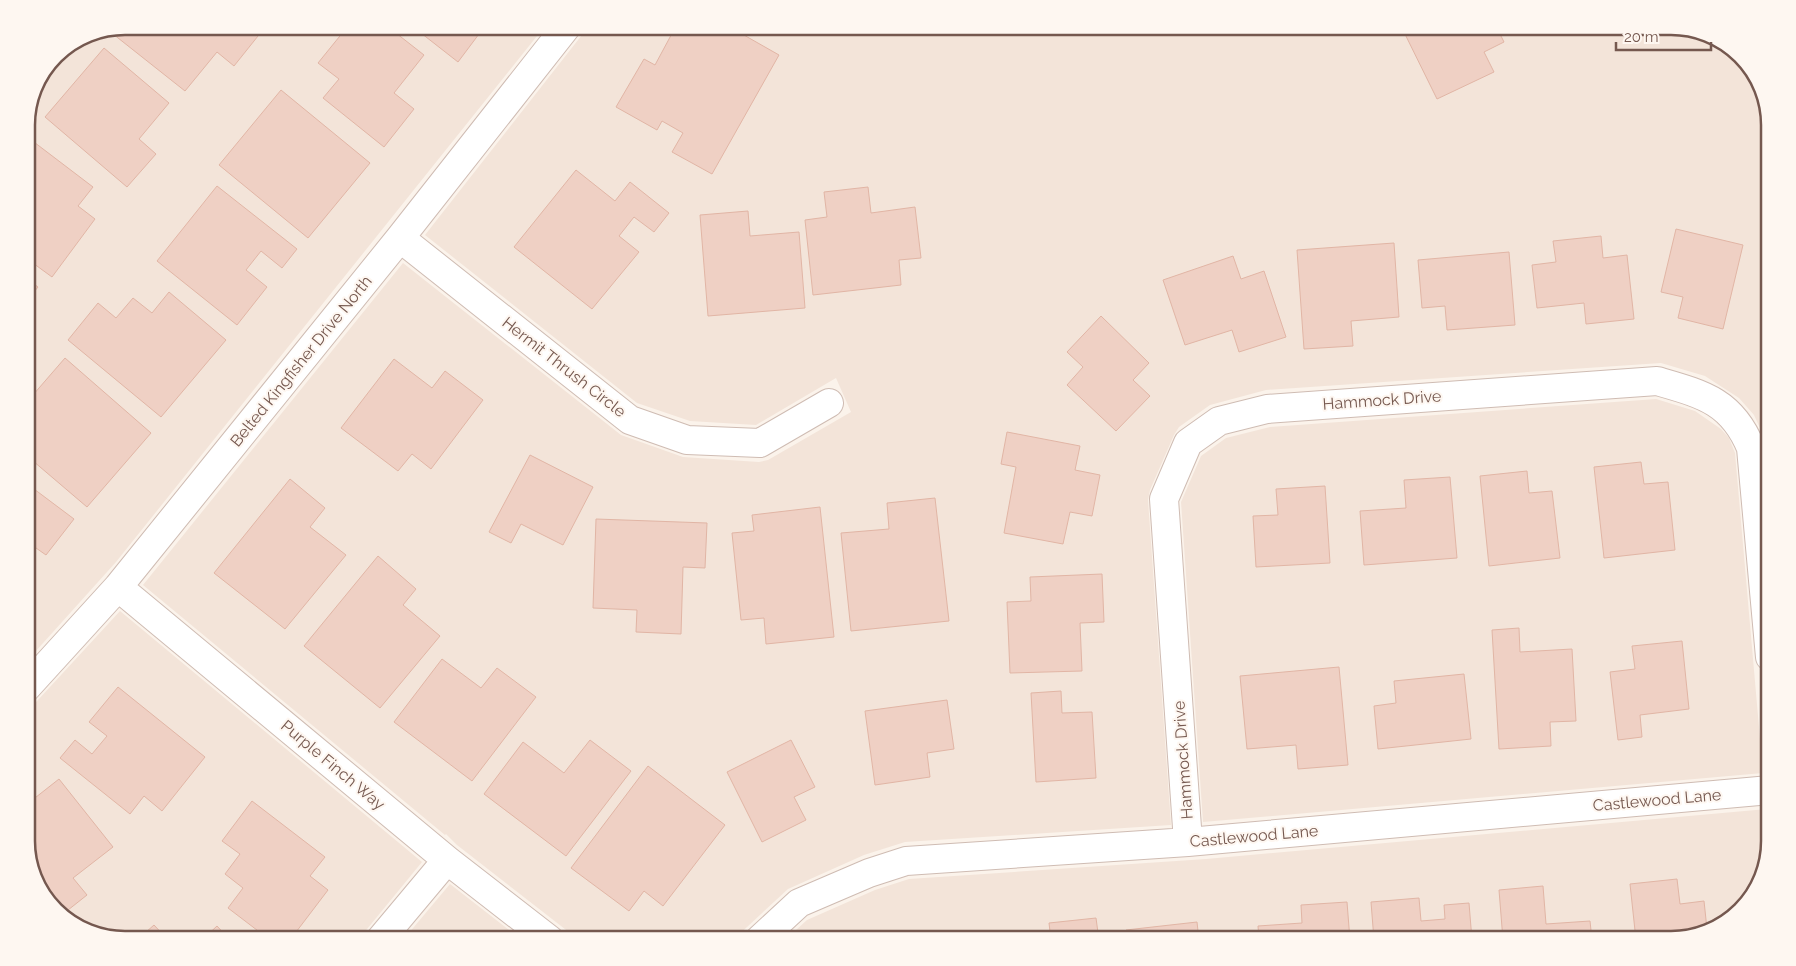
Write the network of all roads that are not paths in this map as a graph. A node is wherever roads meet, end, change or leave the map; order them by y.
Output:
1 (560, 35) edge
2 (400, 238) junction
3 (829, 403) dead end
4 (1761, 558) edge
5 (118, 587) junction
6 (35, 678) edge
7 (1761, 791) edge
8 (1188, 842) junction
9 (447, 860) junction
10 (388, 931) edge
11 (538, 931) edge
12 (769, 931) edge

1 - 2 street, Belted Kingfisher Drive North
2 - 3 street, Hermit Thrush Circle
2 - 5 street, Belted Kingfisher Drive North
4 - 8 street, Hammock Drive
5 - 6 street, Belted Kingfisher Drive North
5 - 9 street, Purple Finch Way
7 - 8 street, Castlewood Lane
8 - 12 street, Castlewood Lane
9 - 10 street
9 - 11 street, Purple Finch Way

